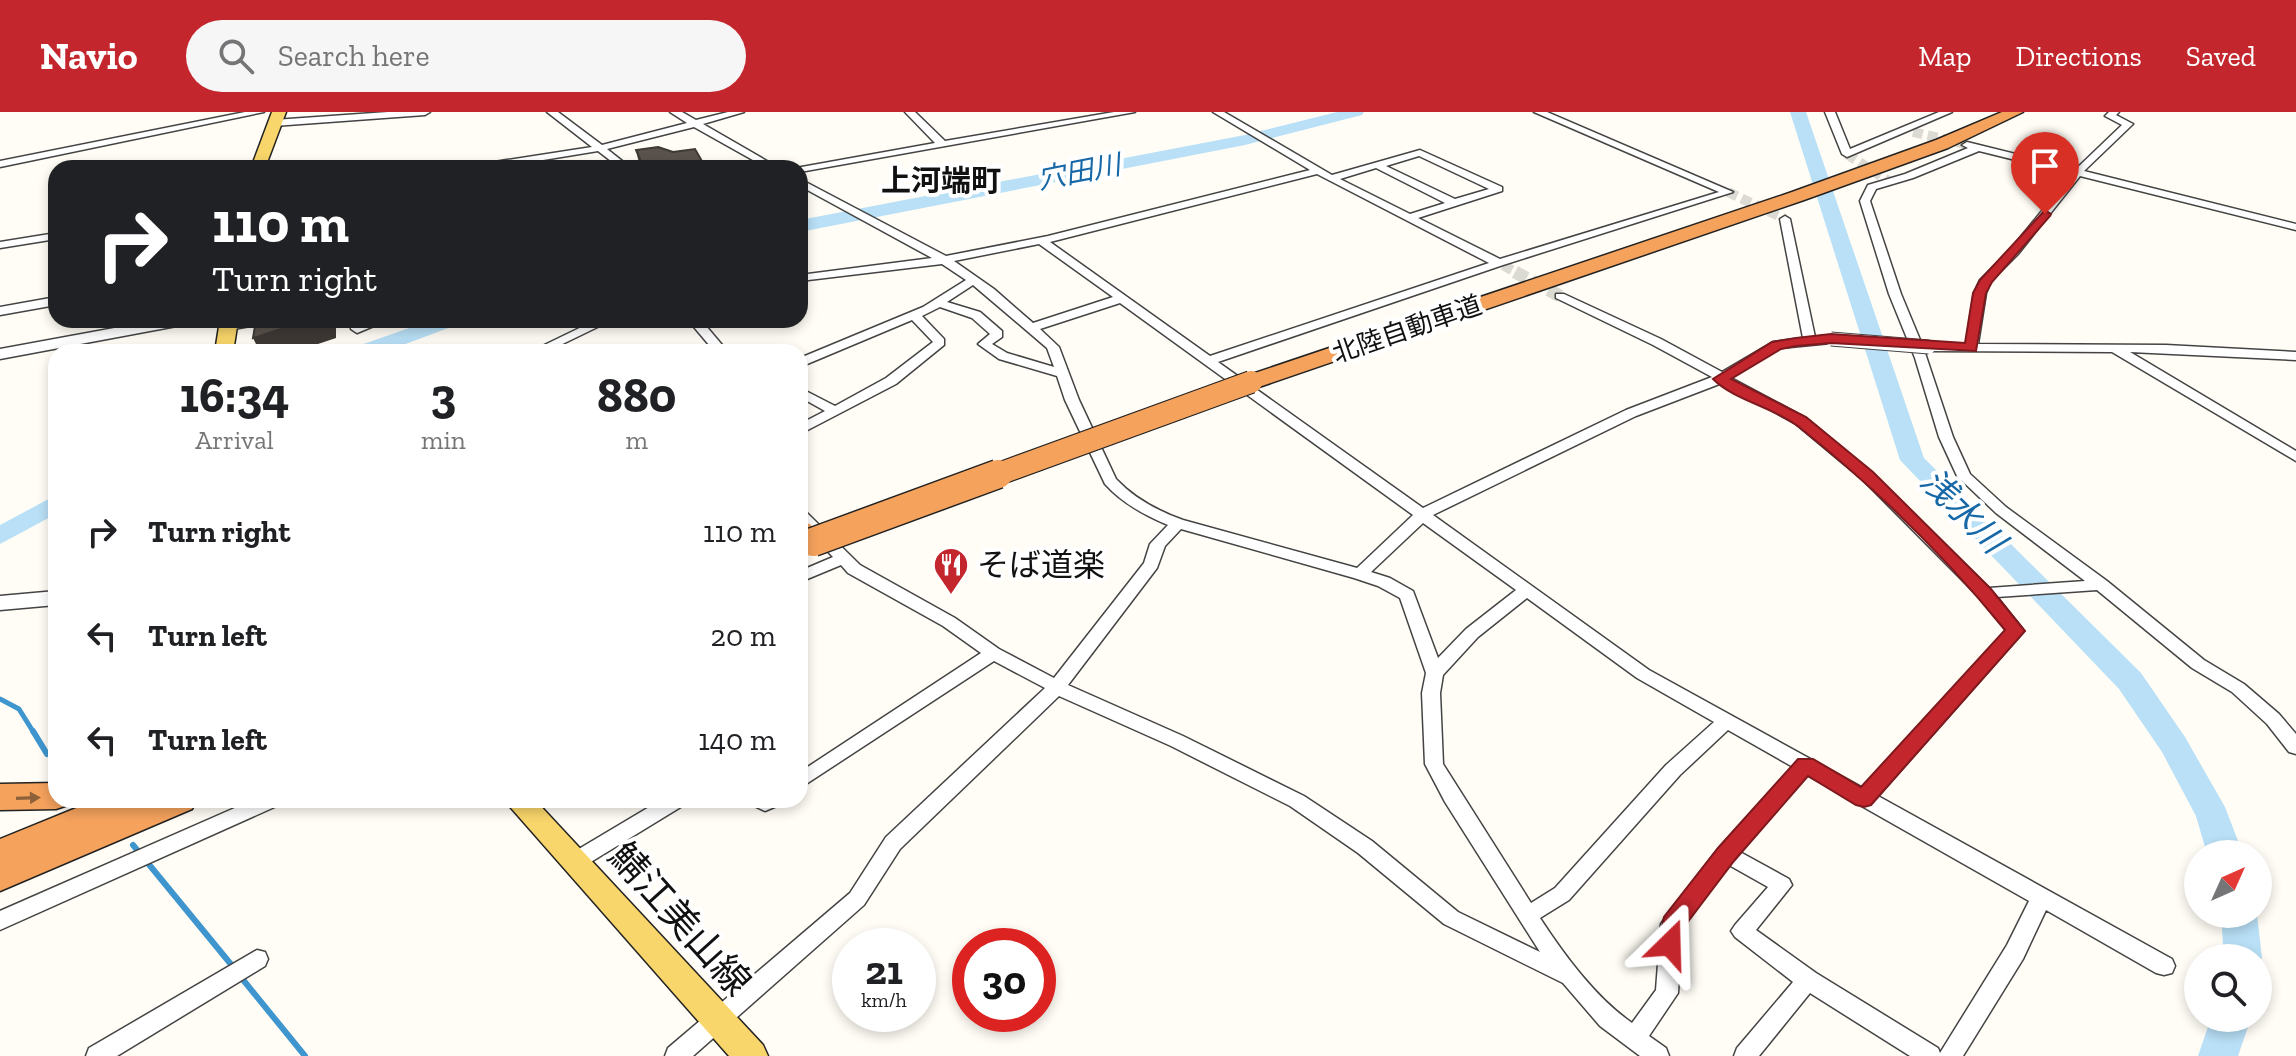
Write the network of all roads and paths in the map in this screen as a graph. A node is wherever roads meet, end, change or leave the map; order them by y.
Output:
1 (259, 112) edge
2 (425, 112) edge
3 (552, 112) edge
4 (739, 112) edge
5 (910, 112) edge
6 (1130, 112) edge
7 (1218, 112) edge
8 (1539, 112) edge
9 (1830, 112) edge
10 (1947, 112) edge
11 (1991, 112) edge
12 (2015, 112) edge
13 (2114, 112) edge
14 (682, 113) edge
15 (277, 117) edge
16 (696, 124) junction
17 (644, 137) junction
18 (657, 144) edge
19 (942, 144) junction
20 (1965, 144) tunnel mouth
21 (601, 148) junction
22 (1977, 148) junction
23 (261, 160) edge
24 (525, 160) edge
25 (616, 160) edge
26 (760, 160) edge
27 (0, 164) edge
28 (1377, 165) junction
29 (808, 168) edge
30 (1318, 171) junction
31 (1855, 171) junction
32 (2079, 172) junction
33 (1331, 178) junction
34 (808, 186) edge
35 (1454, 203) junction
36 (1410, 217) junction
37 (1785, 219) dead end
38 (2296, 227) edge
39 (48, 237) edge
40 (1041, 240) junction
41 (0, 245) edge
42 (944, 260) junction
43 (1495, 260) junction
44 (808, 277) edge
45 (973, 280) junction
46 (1560, 296) tunnel mouth
47 (1122, 298) junction
48 (48, 302) edge
49 (939, 303) junction
50 (0, 311) edge
51 (915, 316) junction
52 (139, 328) edge
53 (588, 328) edge
54 (701, 328) edge
55 (1031, 328) junction
56 (1810, 341) junction
57 (54, 344) edge
58 (554, 344) edge
59 (715, 344) edge
60 (48, 345) edge
61 (1971, 348) junction
62 (2115, 349) junction
63 (0, 354) edge
64 (2296, 356) edge
65 (808, 360) edge
66 (1208, 361) junction
67 (1063, 374) junction
68 (1720, 379) junction
69 (808, 396) edge
70 (834, 411) junction
71 (808, 426) edge
72 (2296, 457) edge
73 (1423, 514) junction
74 (808, 522) edge
75 (1178, 523) junction
76 (808, 536) edge
77 (845, 558) junction
78 (808, 574) edge
79 (1360, 574) junction
80 (2101, 585) junction
81 (1528, 589) junction
82 (1991, 592) junction
83 (48, 599) edge
84 (0, 603) edge
85 (993, 653) junction
86 (1435, 673) junction
87 (1057, 687) junction
88 (1726, 722) junction
89 (2296, 747) edge
90 (1805, 765) junction
91 (808, 776) edge
92 (48, 796) edge
93 (0, 797) edge
94 (1864, 799) junction
95 (254, 808) edge
96 (525, 808) edge
97 (664, 808) edge
98 (134, 809) edge
99 (0, 854) edge
100 (1726, 854) junction
101 (574, 862) junction
102 (0, 879) edge
103 (2041, 898) junction
104 (1528, 915) junction
105 (0, 921) edge
106 (257, 959) dead end
107 (2164, 966) dead end
108 (1571, 977) junction
109 (1808, 980) junction
110 (718, 1019) junction
111 (1634, 1038) junction
112 (97, 1056) edge
113 (676, 1056) edge
114 (751, 1056) edge
115 (1658, 1056) edge
116 (1745, 1056) edge
117 (1930, 1056) edge
118 (1950, 1056) edge

1 - 27 street
2 - 15 street
3 - 21 street
4 - 16 street
5 - 19 street
6 - 19 street
7 - 30 street
8 - 43 street
9 - 10 street
11 - 31 highway, 北陸自動車道
12 - 31 highway, 北陸自動車道
13 - 32 street
14 - 16 street
15 - 23 main road
16 - 17 street
16 - 26 street
17 - 18 street
17 - 21 street
19 - 29 street
20 - 22 street
21 - 24 street
21 - 25 street
22 - 32 street
22 - 80 street
28 - 33 street
28 - 35 street
28 - 35 street
30 - 33 street
30 - 40 street
31 - 76 highway, 北陸自動車道, bridge
32 - 38 street
32 - 61 street
33 - 36 street
34 - 42 street
35 - 36 street
36 - 43 street
37 - 56 street
39 - 41 street
40 - 42 street
40 - 47 street
42 - 44 street
42 - 45 street
43 - 66 street
45 - 49 street
45 - 55 street
46 - 68 street
47 - 55 street
47 - 66 street
48 - 50 street
49 - 51 street
49 - 67 street
51 - 65 street
51 - 70 street
52 - 57 street
53 - 58 street
54 - 59 street
55 - 67 street
56 - 61 street, bridge
56 - 68 street
60 - 63 street
61 - 62 street
62 - 64 street
62 - 72 street
66 - 73 street
67 - 75 street
68 - 73 street
68 - 82 street
69 - 70 street
70 - 71 street
73 - 79 street
73 - 81 street
74 - 77 street
75 - 79 street
75 - 87 street
77 - 78 street
77 - 85 street
79 - 86 street
80 - 82 street
80 - 89 street
81 - 86 street
81 - 88 street
82 - 94 street
83 - 84 street
85 - 87 street
85 - 91 street
86 - 104 street
87 - 108 street
87 - 110 street
88 - 90 street
88 - 104 street
90 - 94 street
90 - 100 street
93 -> 92 highway
94 - 103 street
95 - 105 street
96 - 101 main road, 鯖江美山線
97 - 101 street
98 - 99 highway
98 - 102 highway
100 - 109 street
100 - 111 street
101 - 110 main road, 鯖江美山線
103 - 107 street
103 - 118 street
104 - 108 street
106 - 112 street
108 - 111 street
109 - 116 street
109 - 117 street
110 - 113 street
110 - 114 main road, 鯖江美山線
111 - 115 street

